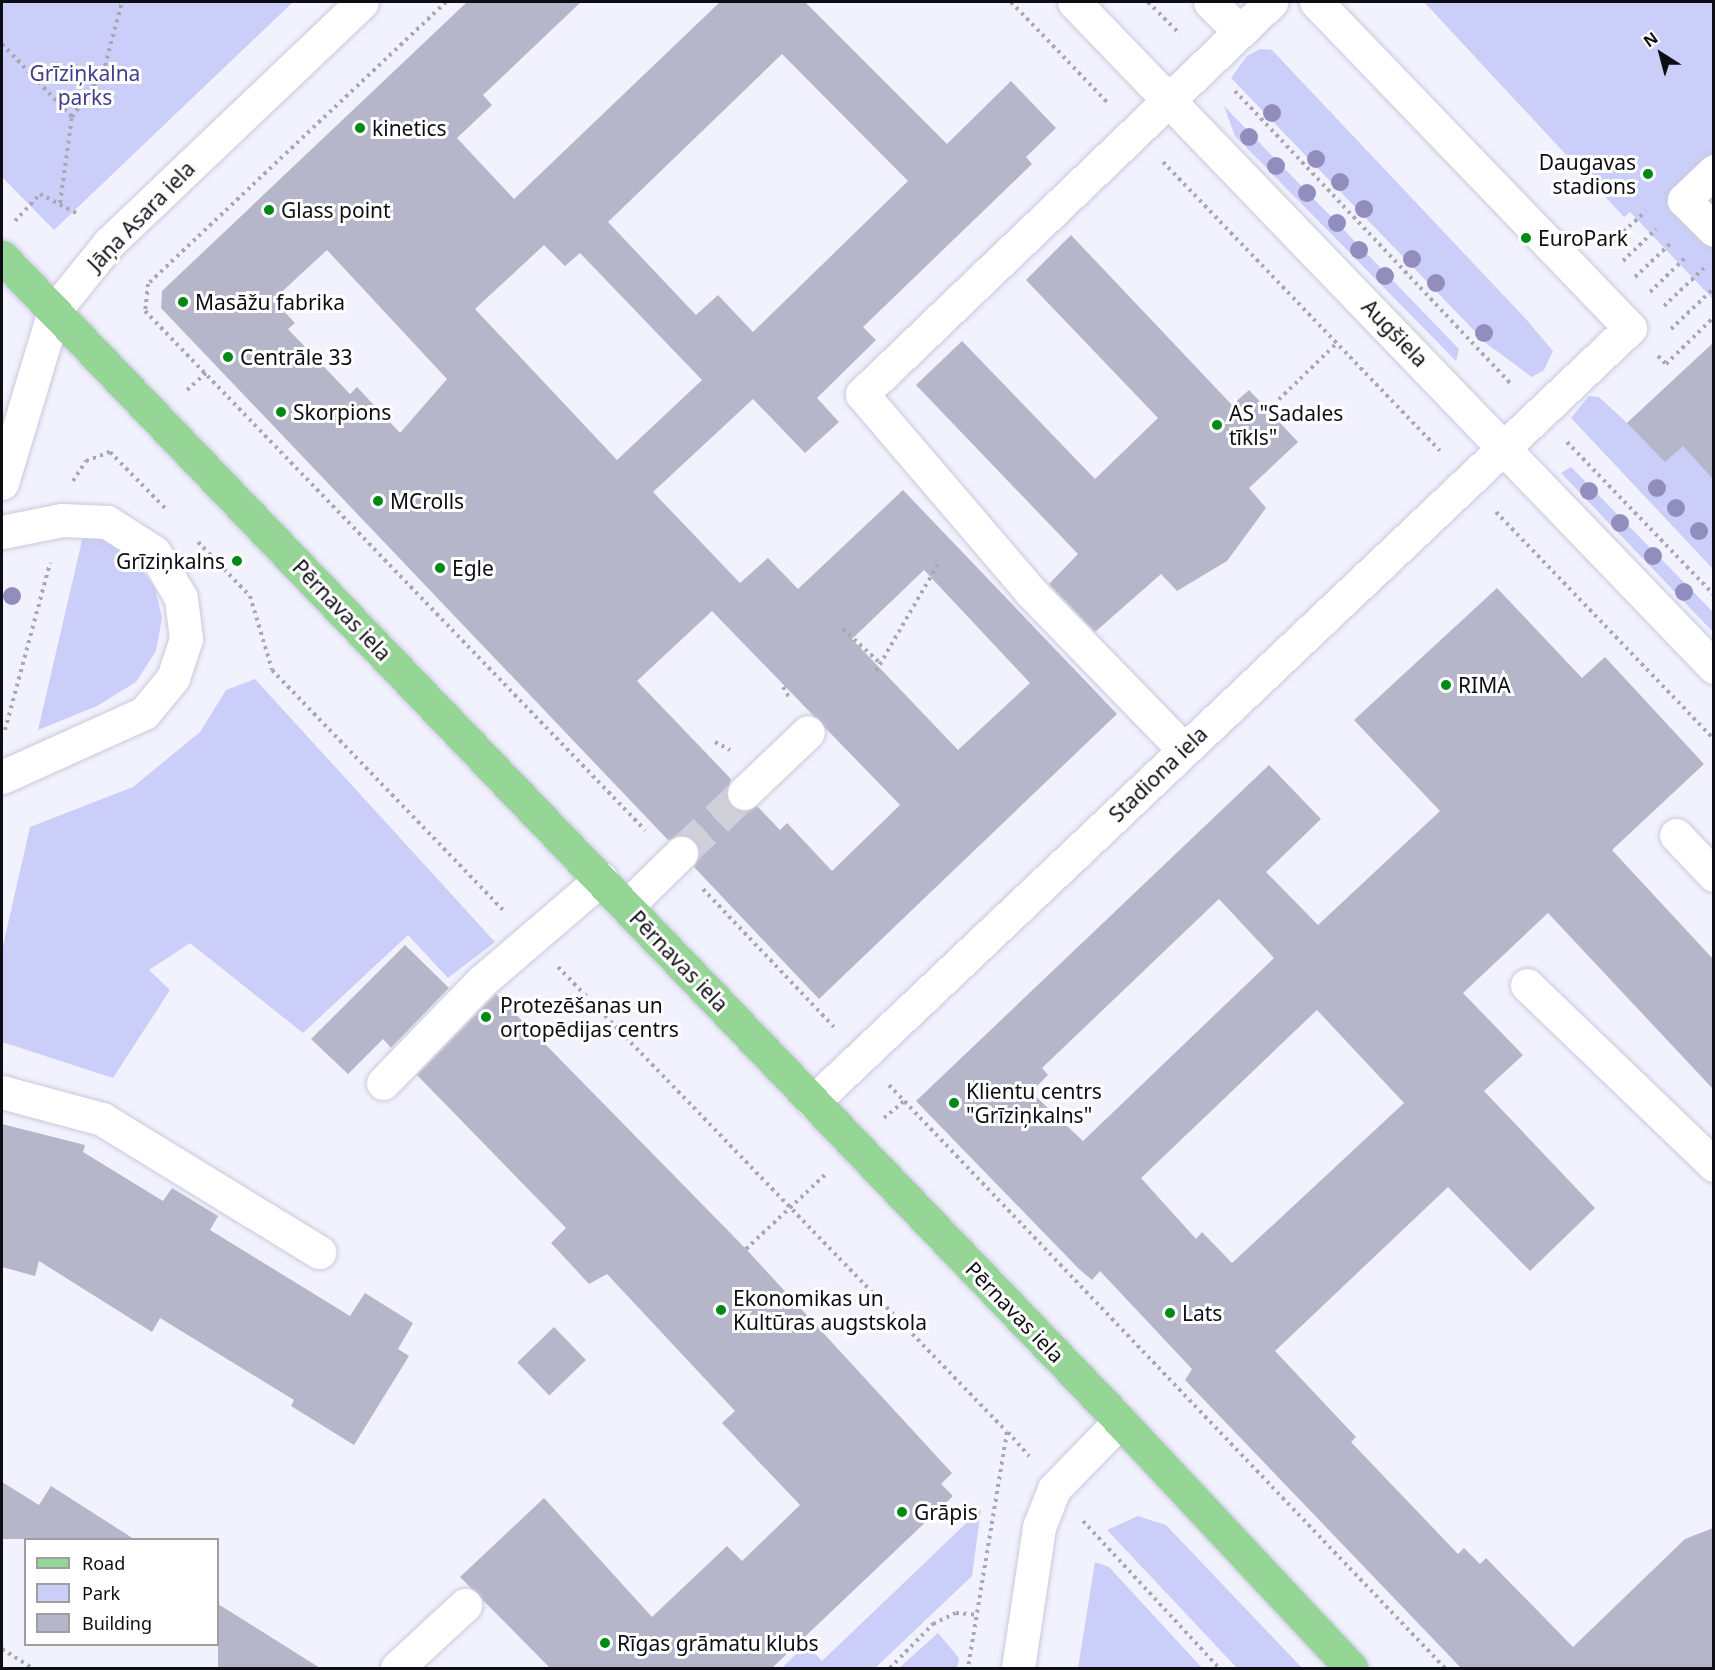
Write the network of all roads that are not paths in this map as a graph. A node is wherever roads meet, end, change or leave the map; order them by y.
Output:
1 (362, 2) edge
2 (1074, 2) edge
3 (1210, 2) edge
4 (1271, 2) edge
5 (1316, 2) edge
6 (1239, 32) junction
7 (1169, 100) junction
8 (1713, 171) edge
9 (1696, 212) edge
10 (2, 258) edge
11 (54, 311) junction
12 (1505, 447) junction
13 (2, 483) edge
14 (2, 532) edge
15 (1713, 667) edge
16 (808, 732) dead end
17 (1184, 750) junction
18 (2, 777) edge
19 (744, 793) tunnel mouth
20 (1676, 835) dead end
21 (678, 857) tunnel mouth
22 (1713, 875) edge
23 (601, 879) junction
24 (627, 906) junction
25 (1527, 985) dead end
26 (383, 1083) dead end
27 (2, 1092) edge
28 (813, 1102) junction
29 (1713, 1165) edge
30 (319, 1252) dead end
31 (1120, 1421) junction
32 (465, 1605) dead end
33 (397, 1668) edge
34 (1018, 1668) edge
35 (1351, 1668) edge

1 - 11 street, Jāņa Asara iela
2 - 7 street, Augšiela
3 - 6 street
4 - 6 street
5 - 12 street, Stadiona iela
6 - 7 street
7 - 12 street, Augšiela
7 - 17 street
8 - 9 street
10 - 11 main road, Pērnavas iela
11 - 13 street, Jāņa Asara iela
11 - 23 main road, Pērnavas iela
12 - 15 street, Augšiela
12 - 17 street, Stadiona iela
14 - 18 street
16 - 19 street
17 - 28 street, Stadiona iela
20 - 22 street
21 - 24 street
23 - 24 main road, Pērnavas iela
23 - 26 street
24 - 28 main road, Pērnavas iela
25 - 29 street
27 - 30 street
28 - 31 main road, Pērnavas iela
31 - 34 street
31 - 35 main road, Pērnavas iela
32 - 33 street

